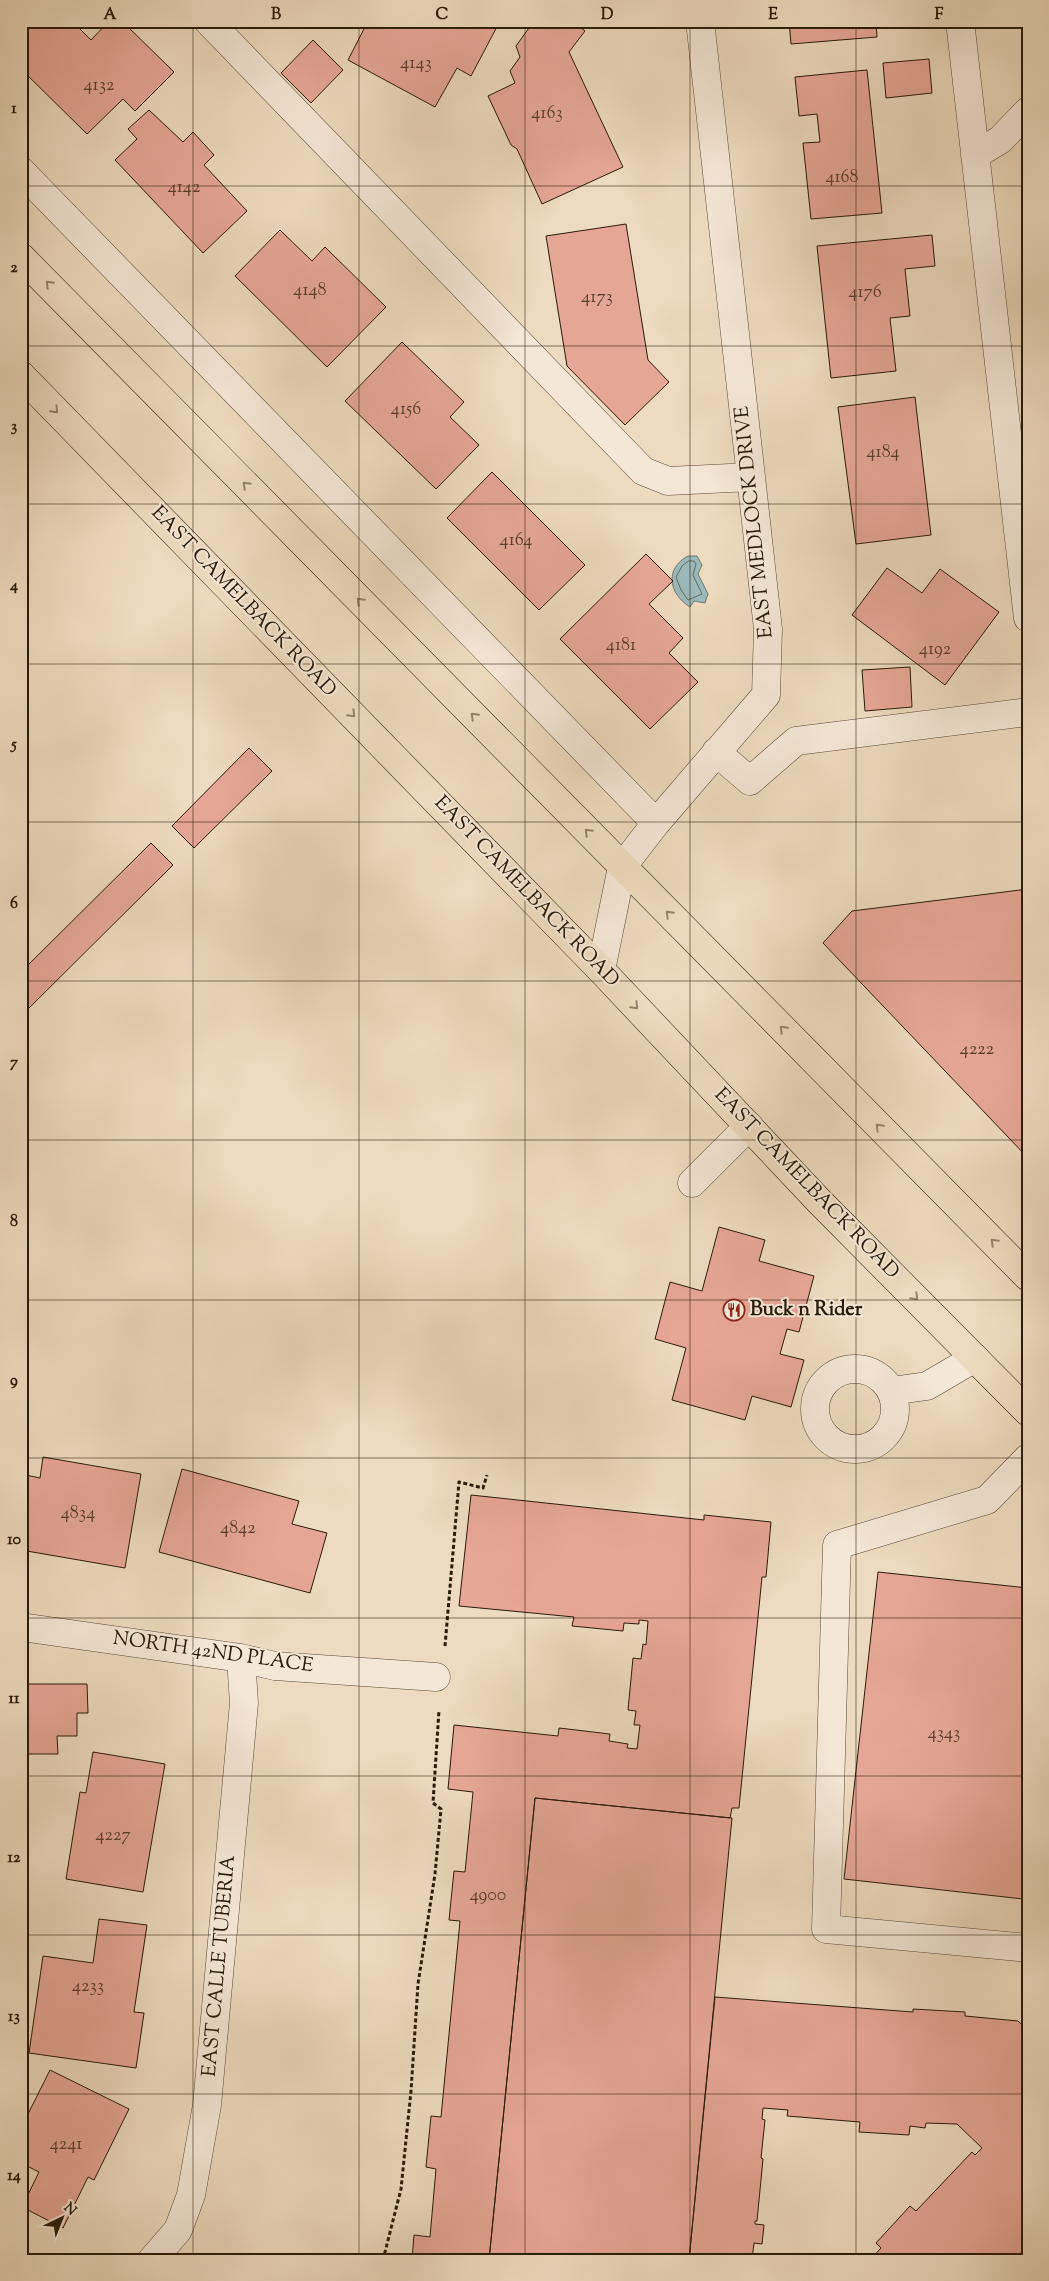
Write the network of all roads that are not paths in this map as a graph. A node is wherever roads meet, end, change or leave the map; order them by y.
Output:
1 (208, 21) edge
2 (700, 21) edge
3 (960, 21) edge
4 (1028, 111) edge
5 (975, 155) junction
6 (21, 171) edge
7 (21, 257) edge
8 (21, 375) edge
9 (751, 478) junction
10 (1028, 618) edge
11 (1028, 712) edge
12 (716, 752) junction
13 (656, 823) junction
14 (622, 867) junction
15 (601, 970) junction
16 (749, 1126) junction
17 (692, 1183) dead end
18 (1028, 1277) edge
19 (975, 1358) junction
20 (891, 1391) dead end
21 (1028, 1412) edge
22 (1028, 1458) edge
23 (21, 1627) edge
24 (241, 1658) junction
25 (436, 1677) dead end
26 (1028, 1948) edge
27 (152, 2260) edge

1 - 9 street
2 - 9 street, EAST MEDLOCK DRIVE
3 - 5 street
4 - 5 street
5 - 10 street
6 - 13 street
14 -> 7 main road
8 -> 15 main road, EAST CAMELBACK ROAD
9 - 12 street, EAST MEDLOCK DRIVE
11 - 12 street
12 - 13 street, EAST MEDLOCK DRIVE
13 - 14 street, EAST MEDLOCK DRIVE
14 - 15 street, EAST MEDLOCK DRIVE
18 -> 14 main road
15 -> 16 main road, EAST CAMELBACK ROAD
16 - 17 street
16 -> 19 main road, EAST CAMELBACK ROAD
19 - 20 street
19 - 21 main road, EAST CAMELBACK ROAD
22 - 26 street
23 - 24 street, NORTH 42ND PLACE
24 - 25 street, NORTH 42ND PLACE
24 - 27 street, EAST CALLE TUBERIA

